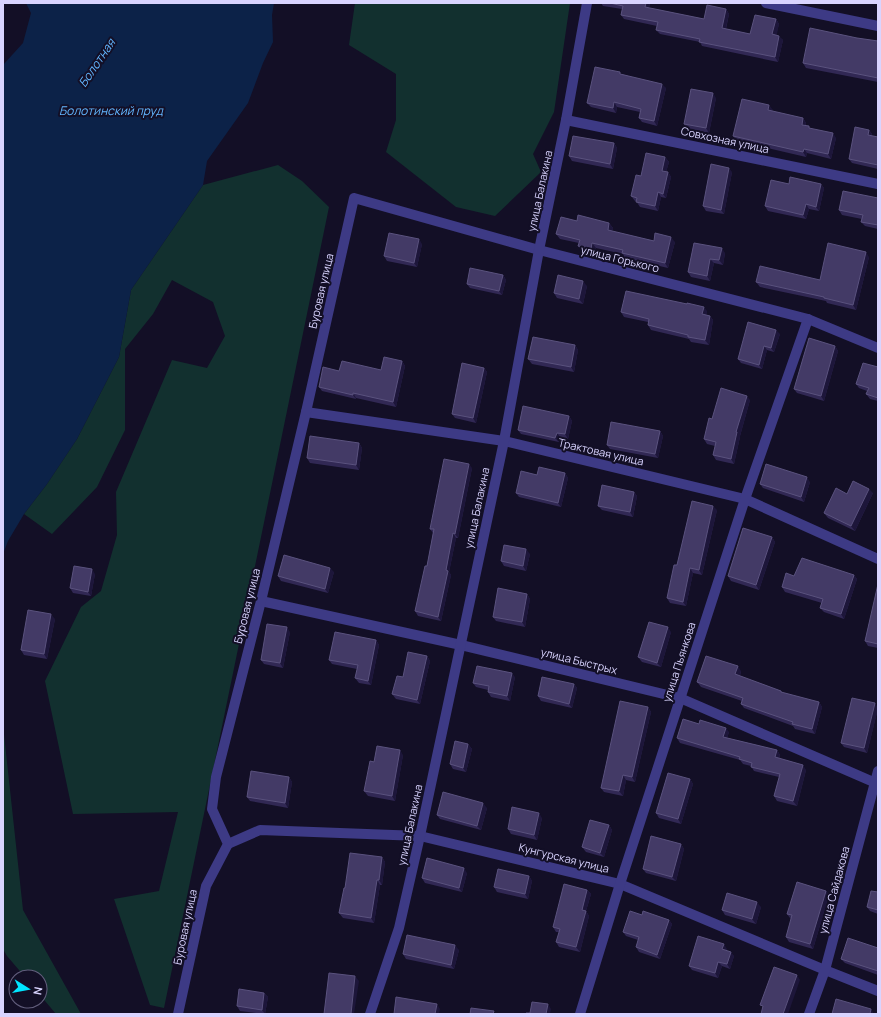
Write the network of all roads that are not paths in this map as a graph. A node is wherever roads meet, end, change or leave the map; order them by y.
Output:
1 (587, 3) edge
2 (766, 3) edge
3 (878, 26) edge
4 (566, 120) junction
5 (878, 184) edge
6 (354, 198) joint
7 (539, 250) junction
8 (808, 319) junction
9 (878, 348) edge
10 (306, 412) junction
11 (504, 441) junction
12 (745, 499) junction
13 (878, 559) edge
14 (261, 601) junction
15 (461, 645) junction
16 (680, 698) junction
17 (878, 771) edge
18 (877, 783) edge
19 (420, 836) junction
20 (228, 844) junction
21 (620, 884) junction
22 (825, 970) junction
23 (878, 991) edge
24 (178, 1014) edge
25 (370, 1014) edge
26 (580, 1014) edge
27 (809, 1014) edge

1 - 4 street, улица Балакина
2 - 3 street
4 - 5 street, Совхозная улица
4 - 7 street, улица Балакина
6 - 7 street, улица Горького
6 - 10 street, Буровая улица
7 - 8 street, улица Горького
7 - 11 street, улица Балакина
8 - 9 street, улица Горького
8 - 12 street, улица Пьянкова
10 - 11 street, Трактовая улица
10 - 14 street, Буровая улица
11 - 12 street, Трактовая улица
11 - 15 street, улица Балакина
12 - 13 street, Трактовая улица
12 - 16 street, улица Пьянкова
14 - 15 street, улица Быстрых
14 - 20 street, Буровая улица
15 - 16 street, улица Быстрых
15 - 19 street, улица Балакина
16 - 18 street, улица Быстрых
16 - 21 street, улица Пьянкова
17 - 18 street, улица Сайдакова
18 - 22 street, улица Сайдакова
19 - 20 street, Кунгурская улица
19 - 21 street, Кунгурская улица
19 - 25 street, улица Балакина
20 - 24 street, Буровая улица
21 - 22 street, Кунгурская улица
21 - 26 street, улица Пьянкова
22 - 23 street, Кунгурская улица
22 - 27 street, улица Сайдакова

